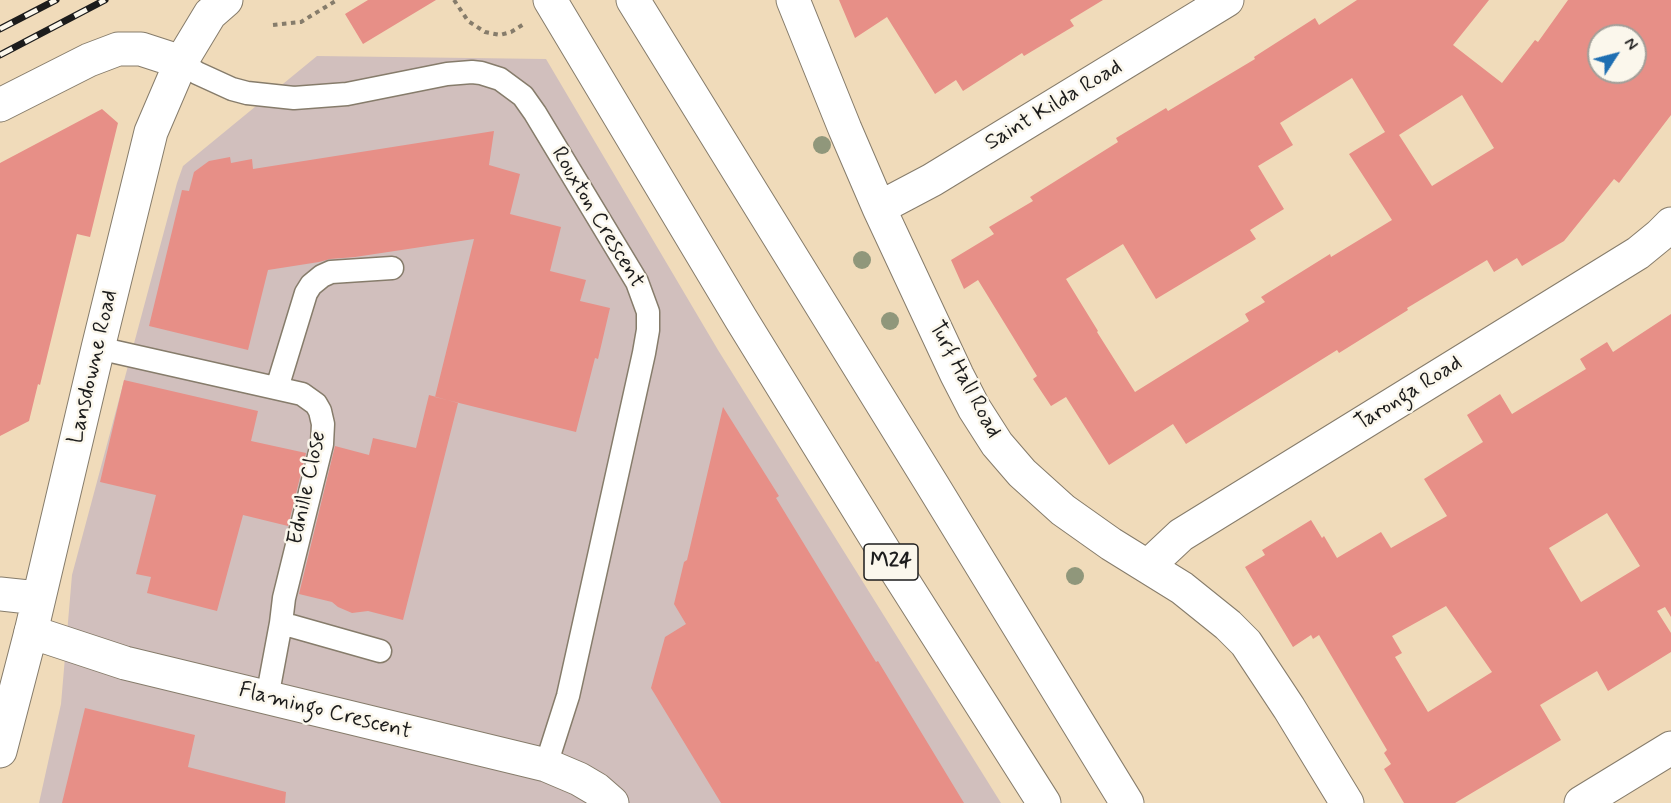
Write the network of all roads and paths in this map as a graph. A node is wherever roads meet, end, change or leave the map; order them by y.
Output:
1 (226, 0) edge
2 (338, 0) edge
3 (454, 0) edge
4 (633, 0) edge
5 (793, 0) edge
6 (1227, 0) edge
7 (539, 11) edge
8 (273, 25) dead end
9 (181, 62) junction
10 (0, 105) edge
11 (879, 208) junction
12 (1671, 224) edge
13 (392, 268) dead end
14 (98, 348) junction
15 (277, 388) junction
16 (1148, 566) junction
17 (0, 594) edge
18 (39, 598) junction
19 (281, 622) junction
20 (32, 632) junction
21 (380, 651) dead end
22 (267, 698) junction
23 (1671, 748) edge
24 (0, 751) edge
25 (546, 765) junction
26 (612, 803) edge
27 (1044, 803) edge
28 (1127, 803) edge
29 (1347, 803) edge
30 (1581, 803) edge

1 - 9 street, Lansdowne Road
2 - 8 path
3 - 7 path
4 - 28 street
5 - 11 street, Turf Hall Road
6 - 11 street, Saint Kilda Road
7 - 27 street, M24
9 - 10 street
9 - 14 street, Lansdowne Road
9 - 25 lane, Rouxton Crescent
11 - 16 street, Turf Hall Road
12 - 16 street, Taronga Road
13 - 15 lane
14 - 15 lane, Ednille Close
14 - 18 street, Lansdowne Road
15 - 19 lane, Ednille Close
16 - 29 street, Turf Hall Road
17 - 18 street
18 - 20 street, Lansdowne Road
19 - 21 lane
19 - 22 lane, Ednille Close
20 - 22 street, Flamingo Crescent
20 - 24 street, Lansdowne Road
22 - 25 street, Flamingo Crescent
23 - 30 street
25 - 26 street, Flamingo Crescent

